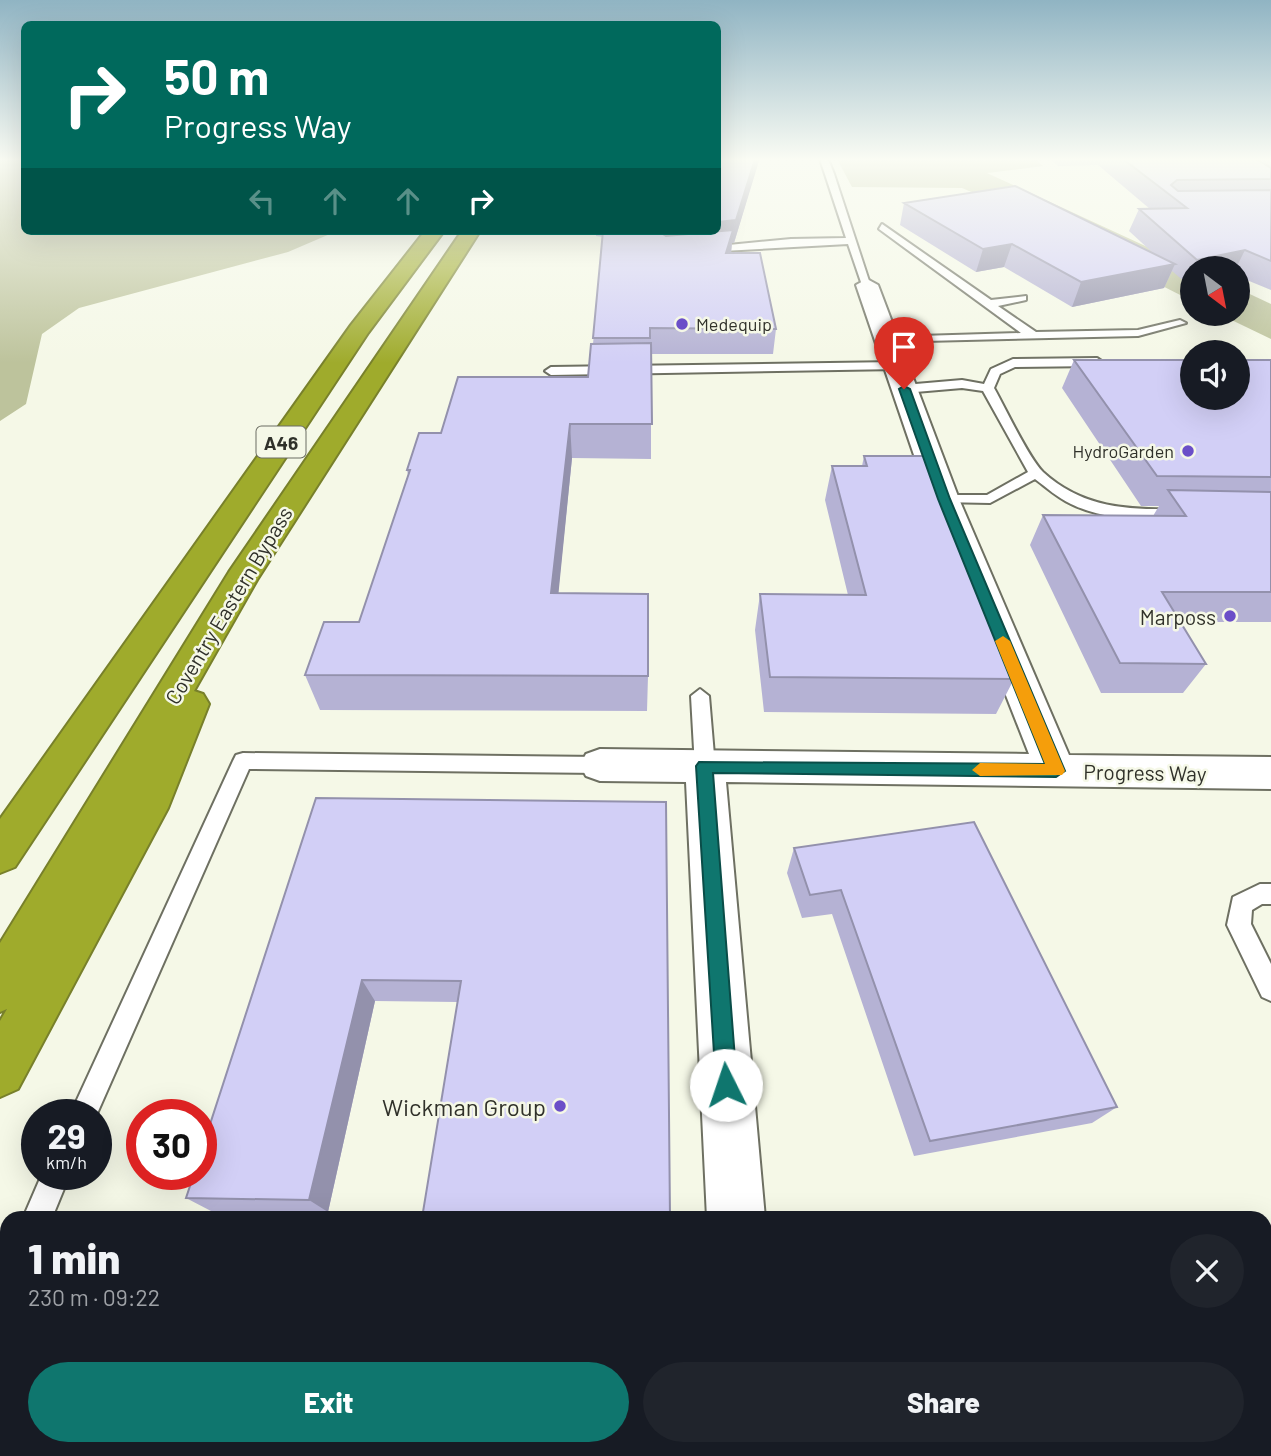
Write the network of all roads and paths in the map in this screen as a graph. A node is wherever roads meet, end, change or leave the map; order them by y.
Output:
1 (846, 227) edge
2 (882, 227) dead end
3 (432, 235) edge
4 (468, 235) edge
5 (850, 241) junction
6 (693, 251) edge
7 (867, 285) joint
8 (1022, 298) dead end
9 (989, 304) junction
10 (1180, 323) dead end
11 (1033, 336) junction
12 (1110, 362) edge
13 (896, 365) junction
14 (551, 371) dead end
15 (988, 388) junction
16 (1036, 473) junction
17 (944, 499) junction
18 (1189, 514) edge
19 (242, 580) junction
20 (133, 658) junction
21 (700, 696) dead end
22 (600, 765) joint
23 (705, 766) junction
24 (1056, 771) junction
25 (1271, 774) edge
26 (0, 822) edge
27 (0, 854) edge
28 (1271, 894) edge
29 (0, 988) edge
30 (1271, 989) edge
31 (0, 1071) edge
32 (90, 1099) edge
33 (49, 1190) edge
34 (40, 1211) edge
35 (736, 1211) edge

1 - 5 lane
2 - 9 lane
3 - 20 highway, Coventry Eastern Bypass / A46
4 - 19 highway, Coventry Eastern Bypass / A46
5 - 6 lane
5 - 7 lane
7 - 13 street
8 - 9 lane
9 - 11 lane
10 - 11 lane
11 - 13 lane
12 - 15 lane
13 - 14 lane
13 - 15 lane
13 - 17 street
15 - 16 lane
16 - 17 lane
16 - 18 lane
17 - 24 street
19 - 29 highway, Coventry Eastern Bypass / A46
19 - 31 highway
20 - 26 highway
20 - 27 highway, Coventry Eastern Bypass / A46
21 - 23 lane
22 - 23 street, Progress Way
22 - 32 lane
23 - 24 street, Progress Way
23 - 35 street
24 - 25 street, Progress Way
28 - 30 lane
33 - 34 lane

